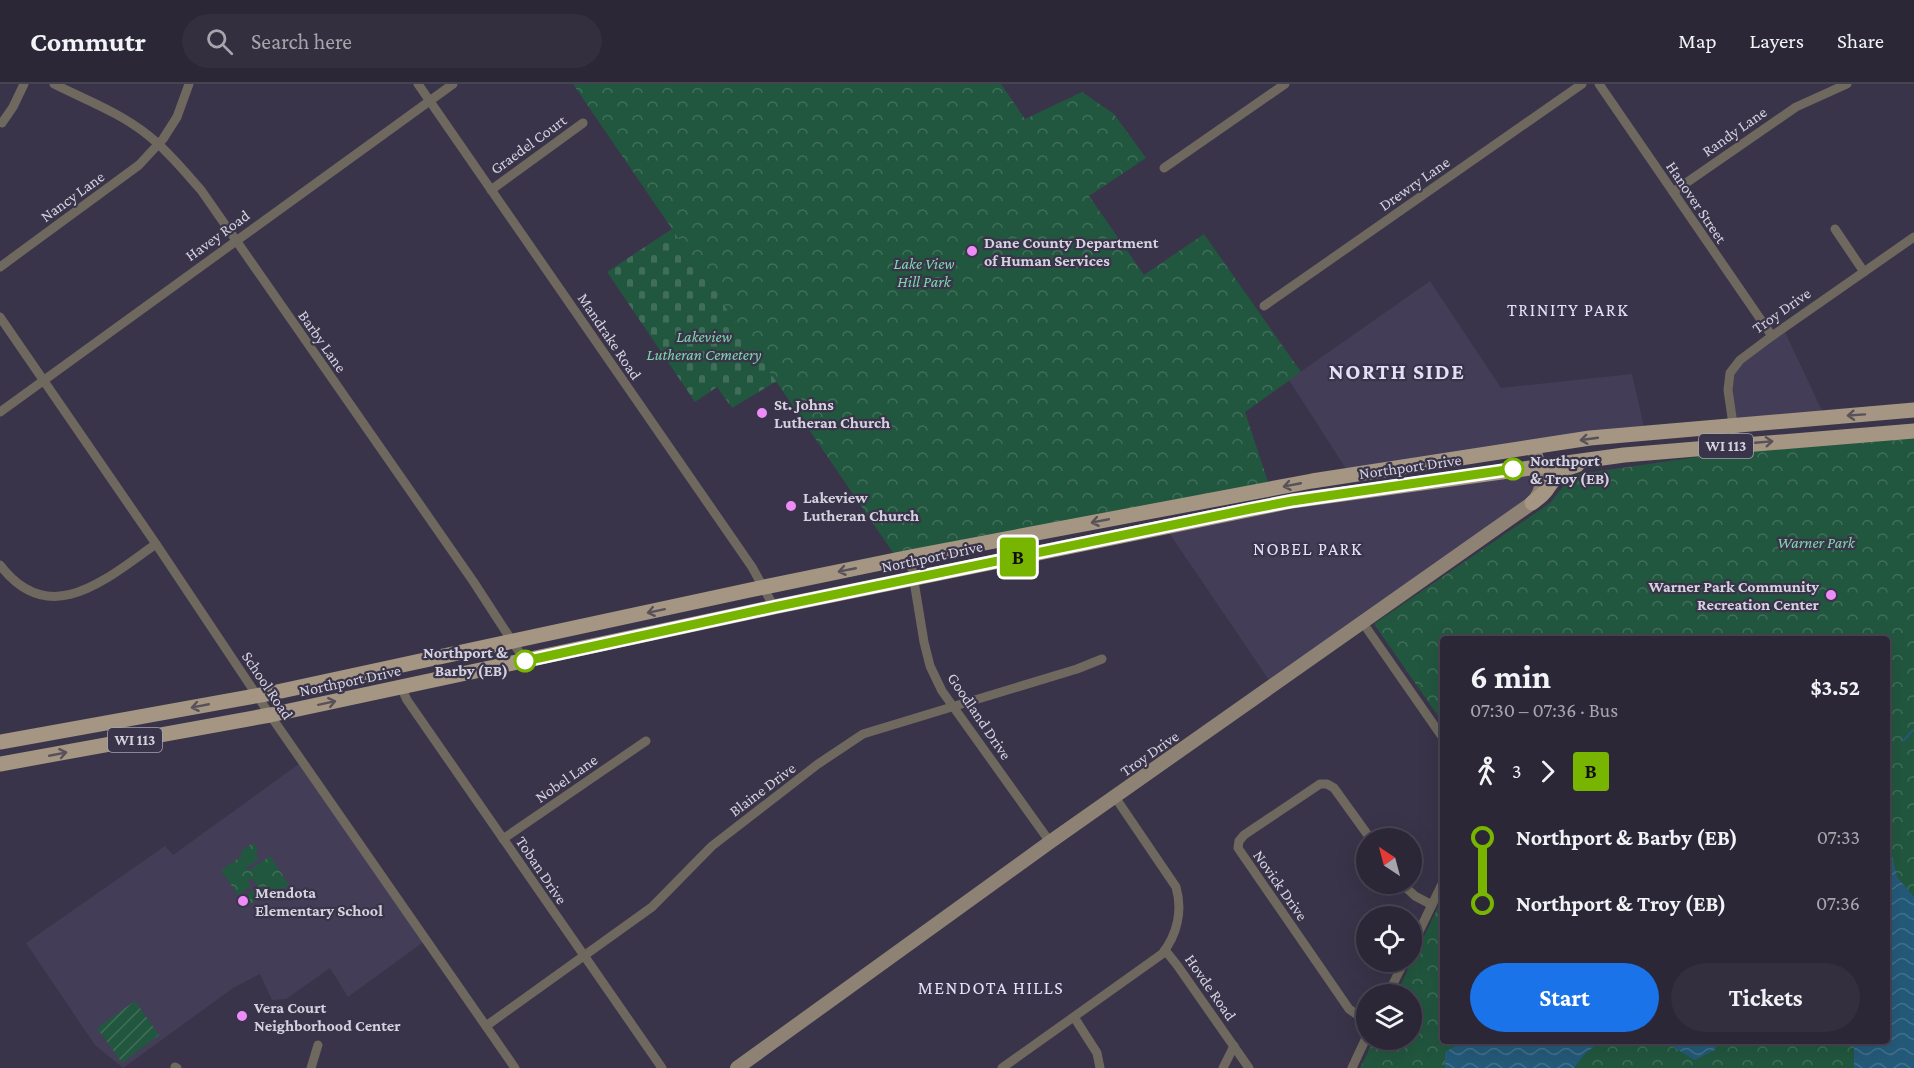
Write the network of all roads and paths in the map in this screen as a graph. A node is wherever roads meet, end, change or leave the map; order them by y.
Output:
1 (24, 84) edge
2 (54, 84) edge
3 (189, 84) edge
4 (418, 84) edge
5 (453, 84) edge
6 (1285, 84) edge
7 (1582, 84) edge
8 (1599, 84) edge
9 (1847, 84) edge
10 (429, 101) junction
11 (2, 123) dead end
12 (583, 123) dead end
13 (158, 144) junction
14 (1164, 168) dead end
15 (491, 190) junction
16 (1673, 192) junction
17 (1835, 229) dead end
18 (1914, 237) edge
19 (236, 240) junction
20 (0, 267) edge
21 (1864, 272) junction
22 (1264, 306) dead end
23 (0, 317) edge
24 (1772, 336) junction
25 (43, 380) junction
26 (1914, 410) edge
27 (0, 412) edge
28 (1914, 431) edge
29 (1734, 435) junction
30 (1533, 447) junction
31 (1624, 455) junction
32 (1539, 465) junction
33 (1412, 466) junction
34 (1318, 497) junction
35 (1532, 503) junction
36 (156, 544) junction
37 (910, 557) junction
38 (0, 565) edge
39 (914, 578) junction
40 (764, 587) junction
41 (774, 607) junction
42 (1363, 623) junction
43 (513, 642) junction
44 (1102, 659) dead end
45 (525, 661) junction
46 (401, 687) junction
47 (258, 696) junction
48 (952, 706) junction
49 (270, 715) junction
50 (1440, 734) edge
51 (646, 741) dead end
52 (0, 742) edge
53 (0, 764) edge
54 (1115, 797) junction
55 (1363, 828) edge
56 (503, 839) junction
57 (1050, 842) junction
58 (1440, 888) edge
59 (1413, 894) edge
60 (1431, 905) junction
61 (1422, 924) edge
62 (1165, 950) junction
63 (583, 956) junction
64 (1356, 1013) edge
65 (1074, 1017) junction
66 (486, 1026) junction
67 (318, 1046) dead end
68 (1234, 1046) junction
69 (1360, 1050) edge
70 (311, 1068) edge
71 (514, 1068) edge
72 (662, 1068) edge
73 (737, 1068) edge
74 (1002, 1068) edge
75 (1100, 1068) edge
76 (1223, 1068) edge
77 (1250, 1068) edge
78 (1352, 1068) edge

1 - 11 street
2 - 13 street, Barby Lane
3 - 13 street, Nancy Lane
4 - 10 street, Mandrake Road
5 - 10 street, Havey Road
6 - 14 street
7 - 22 street, Drewry Lane
8 - 16 street, Hanover Street
9 - 16 street, Randy Lane
10 - 15 street, Mandrake Road
10 - 19 street, Havey Road
12 - 15 street, Graedel Court
13 - 19 street, Barby Lane
13 - 20 street, Nancy Lane
15 - 40 street, Mandrake Road
16 - 24 street, Hanover Street
17 - 21 street
18 - 21 street, Troy Drive
19 - 25 street, Havey Road
19 - 43 street, Barby Lane
21 - 24 street, Troy Drive
23 - 25 street, School Road
24 - 29 street, Troy Drive
25 - 27 street, Havey Road
25 - 36 street, School Road
26 -> 29 main road, Northport Drive / WI 113
29 -> 28 main road, Northport Drive / WI 113
29 -> 30 main road, Northport Drive / WI 113
29 - 31 main road, Northport Drive / WI 113
30 - 32 street
30 - 33 main road, Northport Drive / WI 113
31 - 32 main road, Northport Drive / WI 113
31 - 35 main road
32 - 34 main road, Northport Drive / WI 113
32 - 35 street
33 - 34 main road
33 -> 37 main road, Northport Drive / WI 113
34 - 39 main road, Northport Drive / WI 113
35 - 42 street, Troy Drive
36 - 38 street
36 - 47 street, School Road
37 - 39 street, Goodland Drive
37 -> 40 main road, Northport Drive / WI 113
39 - 41 main road, Northport Drive / WI 113
39 - 48 street, Goodland Drive
40 - 41 street, Mandrake Road
40 -> 43 main road, Northport Drive / WI 113
41 - 45 main road, Northport Drive / WI 113
42 - 50 street
42 - 54 street, Troy Drive
43 - 45 street, Barby Lane
43 - 47 main road, Northport Drive / WI 113
44 - 48 street, Blaine Drive
45 - 46 main road, Northport Drive / WI 113
49 -> 46 main road, Northport Drive / WI 113
46 - 56 street, Toban Drive
47 - 49 street, School Road
47 -> 52 main road, Northport Drive / WI 113
48 - 57 street, Goodland Drive
48 - 63 street, Blaine Drive
53 -> 49 main road, Northport Drive / WI 113
49 - 66 street, School Road
51 - 56 street, Nobel Lane
54 - 57 street, Troy Drive
54 - 62 street, Hovde Road
55 - 64 street, Novick Drive
56 - 63 street, Toban Drive
57 - 73 street, Troy Drive
58 - 60 street
59 - 60 street
60 - 61 street
62 - 65 street
62 - 68 street, Hovde Road
63 - 66 street, Blaine Drive
63 - 72 street, Toban Drive
65 - 74 street
65 - 75 street
66 - 71 street, School Road
67 - 70 street
68 - 76 street
68 - 77 street, Hovde Road
69 - 78 street

